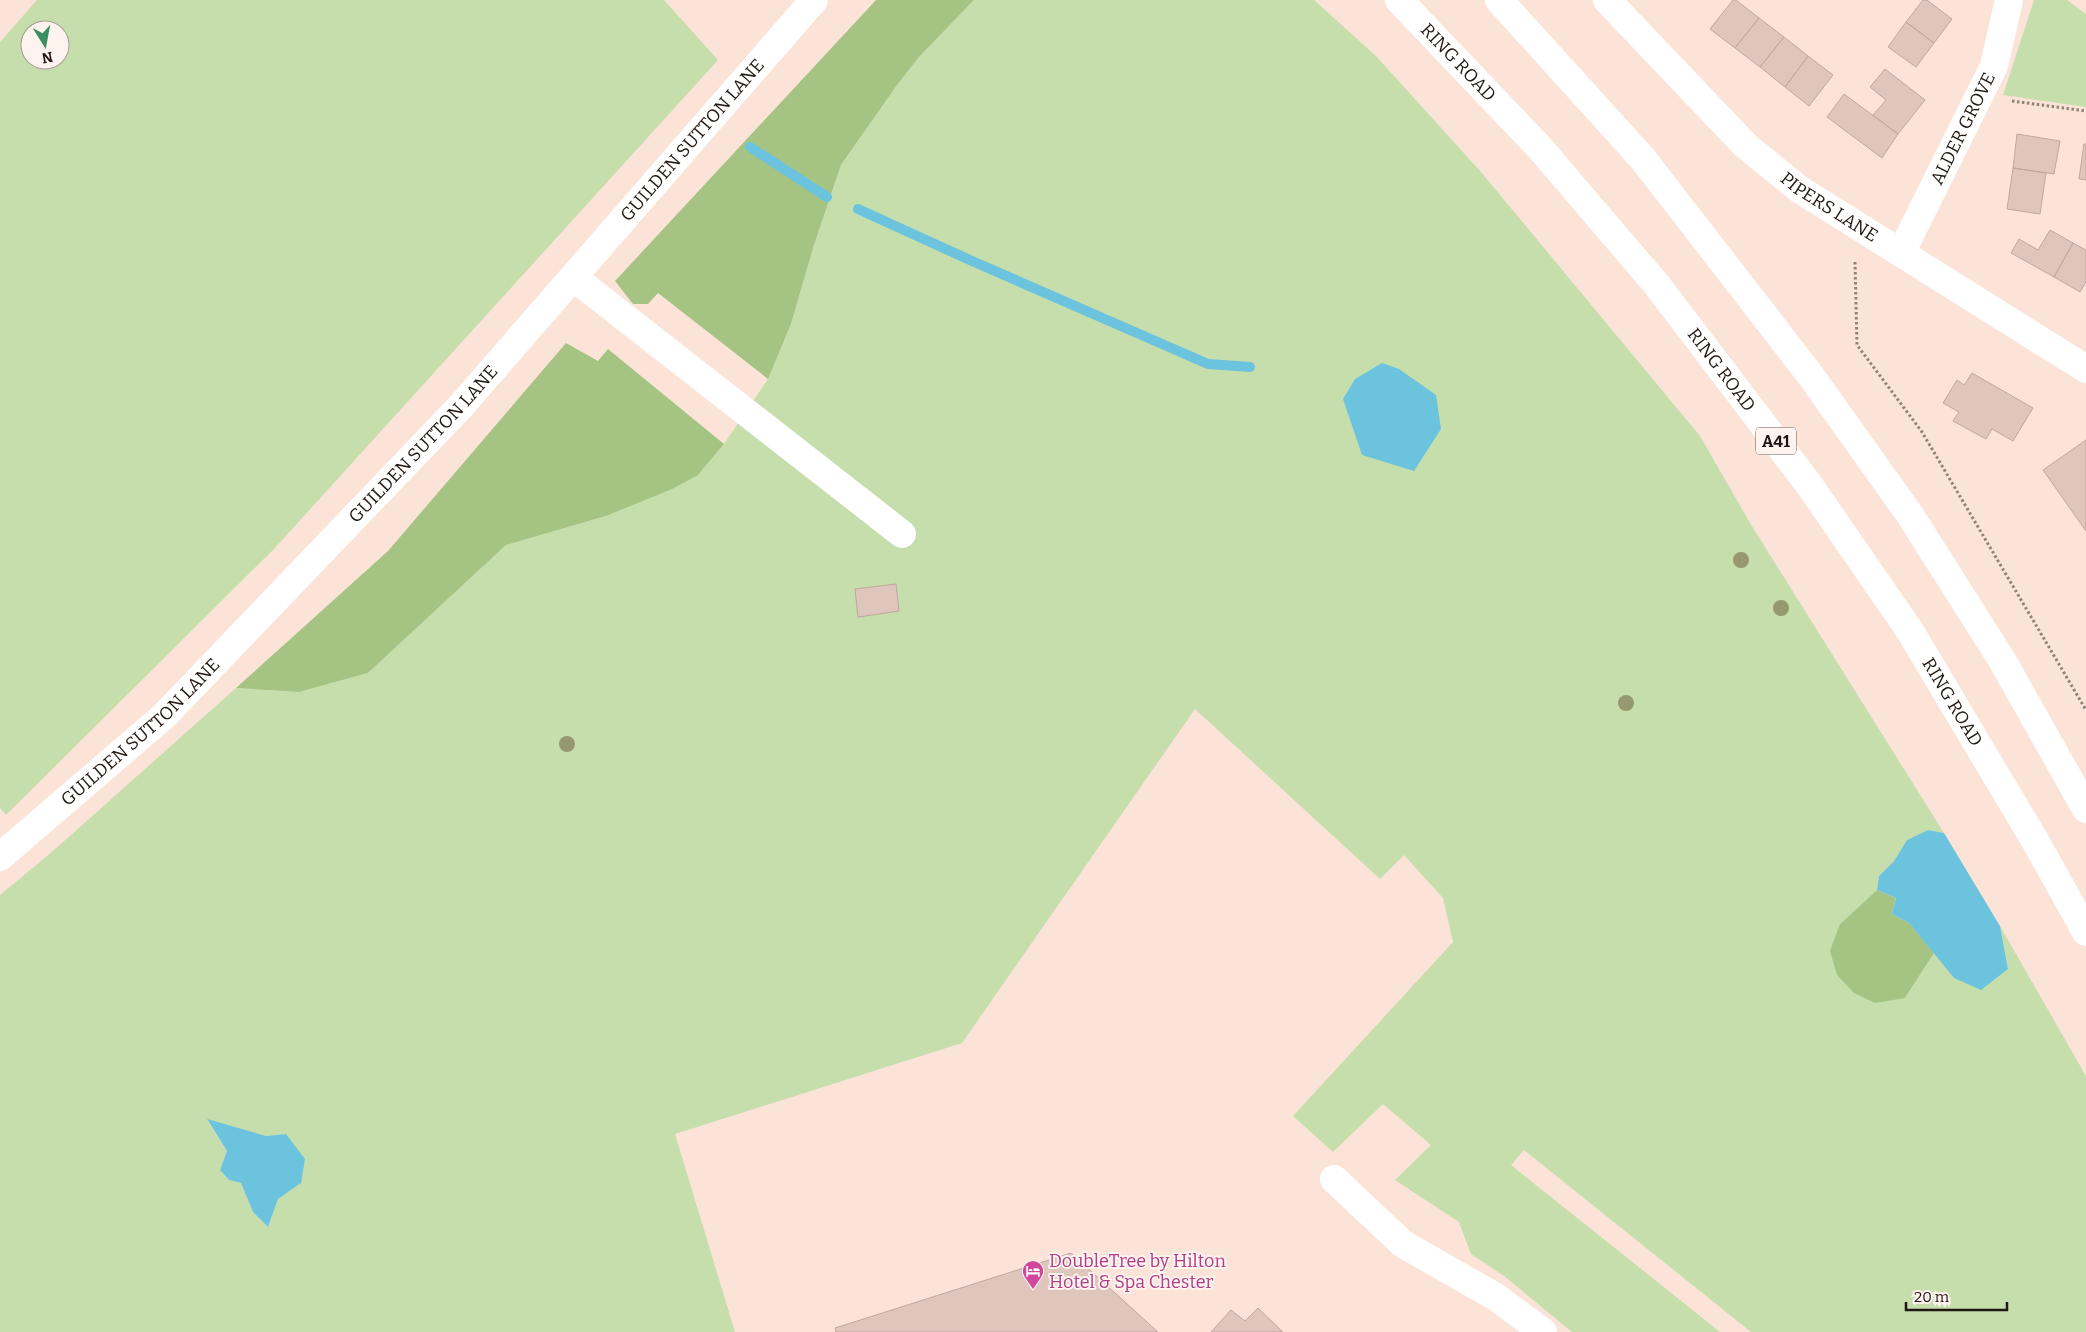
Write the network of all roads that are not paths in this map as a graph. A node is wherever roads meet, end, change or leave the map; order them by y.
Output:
1 (814, 0) edge
2 (1399, 0) edge
3 (1499, 0) edge
4 (1607, 0) edge
5 (2009, 0) edge
6 (1901, 253) junction
7 (573, 278) junction
8 (2086, 369) edge
9 (902, 534) dead end
10 (2086, 809) edge
11 (0, 856) edge
12 (2086, 932) edge
13 (1334, 1179) dead end
14 (1544, 1332) edge

1 - 7 main road, GUILDEN SUTTON LANE
2 - 12 main road, RING ROAD / A41
3 - 10 main road
4 - 6 main road, PIPERS LANE
5 - 6 main road, ALDER GROVE
6 - 8 main road, PIPERS LANE
7 - 9 main road
7 - 11 main road, GUILDEN SUTTON LANE
13 - 14 main road

